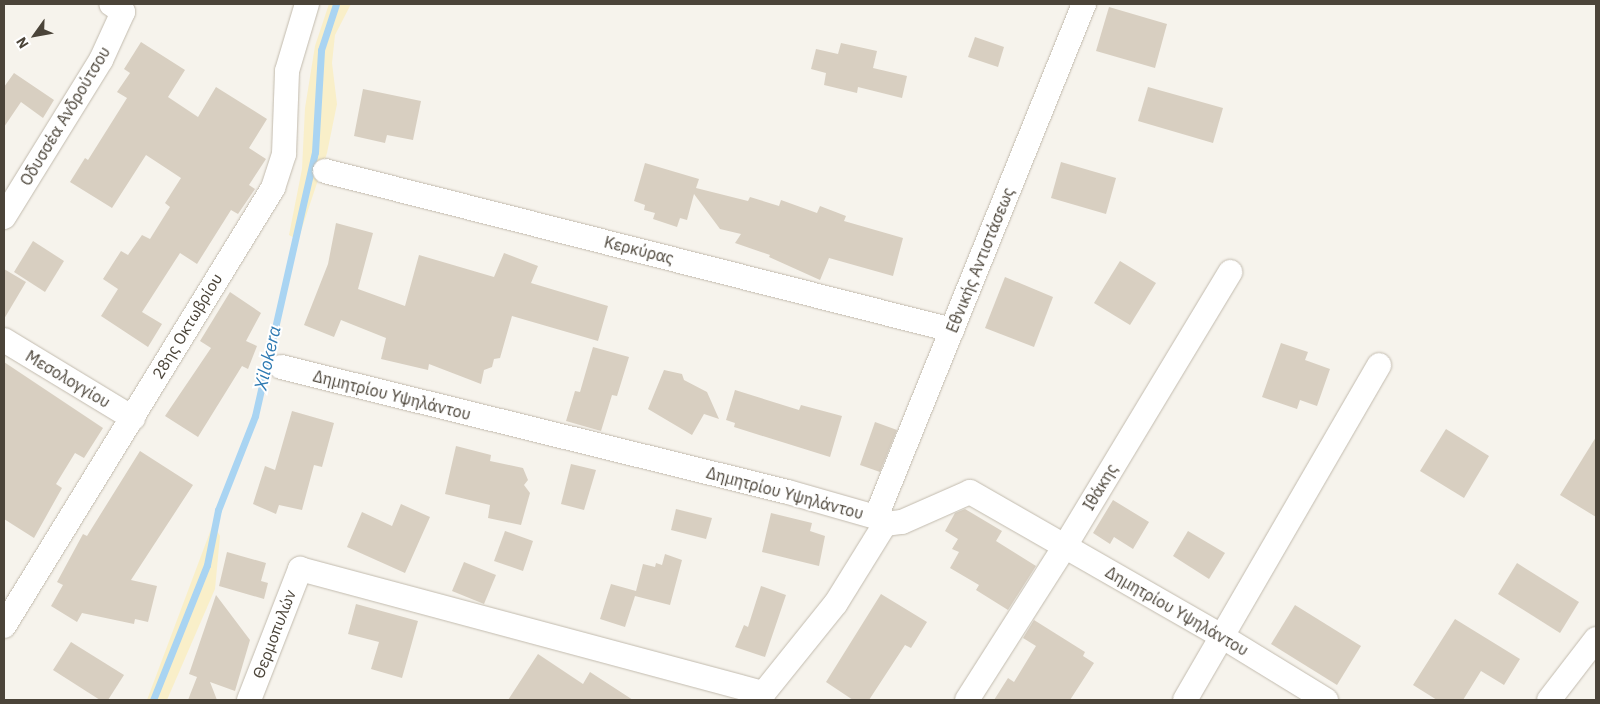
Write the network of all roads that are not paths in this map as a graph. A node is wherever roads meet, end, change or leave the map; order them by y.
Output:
1 (307, 4) edge
2 (1084, 4) edge
3 (117, 8) edge
4 (325, 171) dead end
5 (4, 217) edge
6 (1230, 272) dead end
7 (952, 330) junction
8 (4, 340) edge
9 (1379, 365) dead end
10 (281, 367) dead end
11 (133, 418) junction
12 (880, 520) junction
13 (1065, 546) junction
14 (4, 626) edge
15 (1223, 637) junction
16 (1596, 638) edge
17 (761, 696) edge
18 (249, 700) edge
19 (967, 700) edge
20 (1185, 700) edge
21 (1326, 700) edge
22 (1549, 700) edge

1 - 11 street, 28ης Οκτωβρίου
2 - 7 street, Εθνικής Αντιστάσεως
3 - 5 street, Οδυσσέα Ανδρούτσου
4 - 7 street, Κερκύρας
6 - 13 street, Ιθάκης
7 - 12 street, Εθνικής Αντιστάσεως
8 - 11 street, Μεσολογγίου
9 - 15 street
10 - 12 street, Δημητρίου Υψηλάντου
11 - 14 street, 28ης Οκτωβρίου
12 - 13 street, Δημητρίου Υψηλάντου
12 - 17 street, Εθνικής Αντιστάσεως
13 - 15 street, Δημητρίου Υψηλάντου
13 - 19 street, Ιθάκης
15 - 20 street
15 - 21 street, Δημητρίου Υψηλάντου
16 - 22 street
17 - 18 street, Θερμοπυλών

